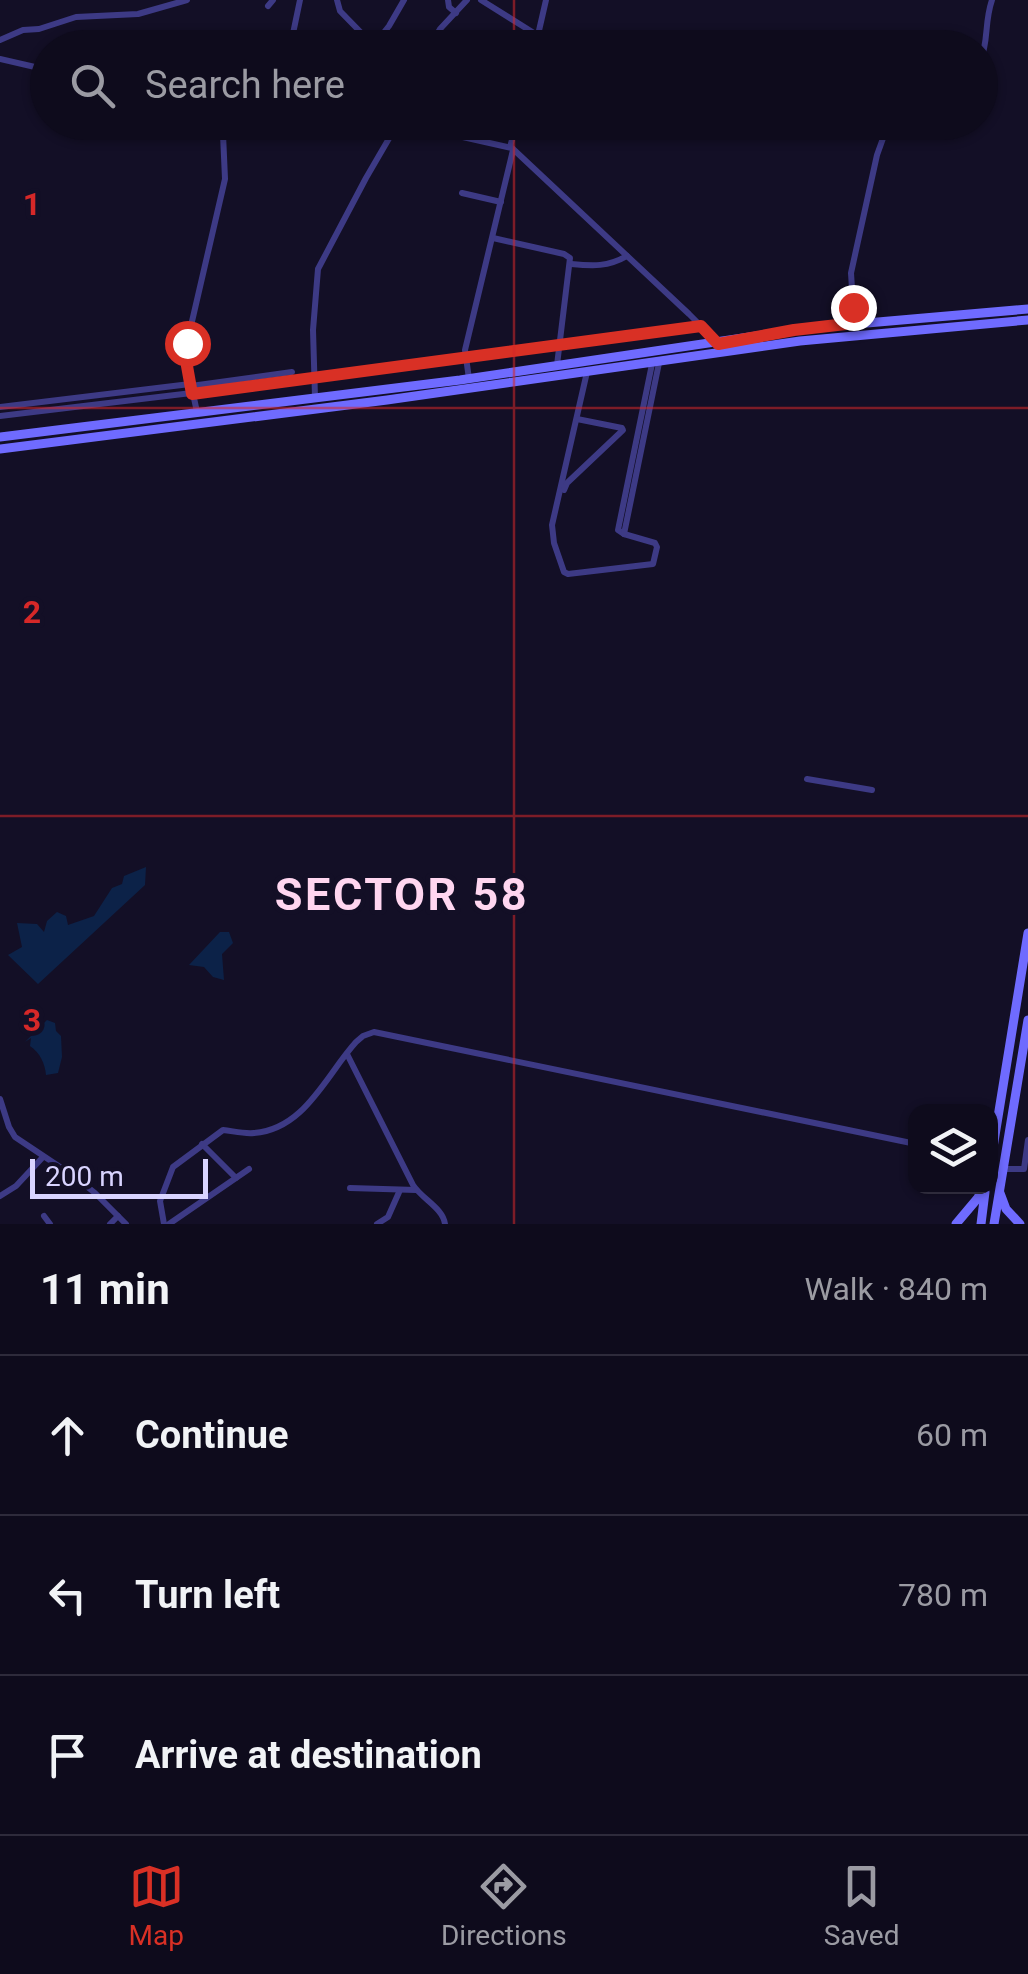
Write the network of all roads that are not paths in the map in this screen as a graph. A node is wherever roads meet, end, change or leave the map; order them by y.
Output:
1 (187, 0) edge
2 (300, 0) edge
3 (337, 0) edge
4 (448, 0) edge
5 (467, 0) edge
6 (481, 0) edge
7 (546, 0) edge
8 (992, 0) edge
9 (402, 1) edge
10 (456, 13) junction
11 (294, 30) edge
12 (359, 30) edge
13 (386, 30) edge
14 (439, 30) edge
15 (530, 30) edge
16 (539, 30) edge
17 (986, 30) edge
18 (0, 40) edge
19 (0, 59) edge
20 (30, 66) edge
21 (222, 140) edge
22 (387, 140) edge
23 (481, 140) edge
24 (514, 140) edge
25 (883, 140) edge
26 (512, 148) junction
27 (462, 193) dead end
28 (501, 202) junction
29 (493, 238) junction
30 (627, 256) junction
31 (570, 264) junction
32 (1028, 309) edge
33 (1028, 320) edge
34 (846, 324) junction
35 (701, 326) junction
36 (560, 346) junction
37 (719, 348) junction
38 (465, 359) junction
39 (655, 363) junction
40 (557, 366) junction
41 (292, 372) dead end
42 (587, 372) junction
43 (313, 379) junction
44 (469, 379) junction
45 (191, 388) junction
46 (314, 397) junction
47 (0, 408) edge
48 (198, 412) junction
49 (0, 416) edge
50 (577, 419) junction
51 (0, 437) edge
52 (0, 449) edge
53 (560, 493) junction
54 (807, 778) dead end
55 (872, 790) dead end
56 (1028, 933) edge
57 (1028, 1020) edge
58 (346, 1052) junction
59 (0, 1098) edge
60 (1000, 1107) junction
61 (1014, 1109) junction
62 (998, 1119) edge
63 (1028, 1140) edge
64 (908, 1142) edge
65 (202, 1144) junction
66 (43, 1157) junction
67 (250, 1169) dead end
68 (1003, 1169) junction
69 (236, 1178) junction
70 (350, 1188) dead end
71 (400, 1190) junction
72 (417, 1190) junction
73 (999, 1191) junction
74 (2, 1192) edge
75 (980, 1194) edge
76 (984, 1194) edge
77 (44, 1216) dead end
78 (118, 1216) junction
79 (50, 1224) edge
80 (110, 1224) edge
81 (126, 1224) edge
82 (166, 1224) edge
83 (377, 1224) edge
84 (445, 1224) edge
85 (956, 1224) edge
86 (982, 1224) edge
87 (994, 1224) edge
88 (1020, 1224) edge

1 - 18 street
2 - 11 street
3 - 12 street
4 - 10 street
5 - 10 street
6 - 15 street
7 - 16 street
8 - 17 street
9 - 13 street
10 - 14 street
19 - 20 street
21 - 45 street
22 - 43 street
23 - 26 street
24 - 26 street
25 - 34 street
26 - 28 street
26 - 30 street
27 - 28 street
28 - 29 street
29 - 31 street
29 - 38 street
30 - 31 street
30 - 35 street
31 - 36 street
32 - 34 street
33 - 37 street
34 - 37 street
35 - 36 street
35 - 37 street
36 - 38 street
36 - 40 street
37 - 39 street
37 - 40 street
38 - 43 street
38 - 44 street
39 - 42 street
39 - 53 street
40 - 44 street
41 - 45 street
42 - 50 street
42 - 52 street
43 - 45 street
43 - 46 street
44 - 46 street
45 - 47 street
45 - 48 street
45 - 49 street
46 - 48 street
48 - 51 street
50 - 53 street
50 - 53 street
54 - 55 street
56 - 60 street
57 - 61 street
58 - 64 street
58 - 65 street
58 - 72 street
59 - 66 street
60 - 61 street
60 - 62 street
61 - 68 street
63 - 68 street
65 - 69 street
65 - 82 street
66 - 74 street
66 - 78 street
67 - 69 street
68 - 73 street
69 - 82 street
70 - 71 street
71 - 72 street
71 - 83 street
72 - 84 street
73 - 87 street
73 - 88 street
75 - 85 street
76 - 86 street
77 - 79 street
78 - 80 street
78 - 81 street

